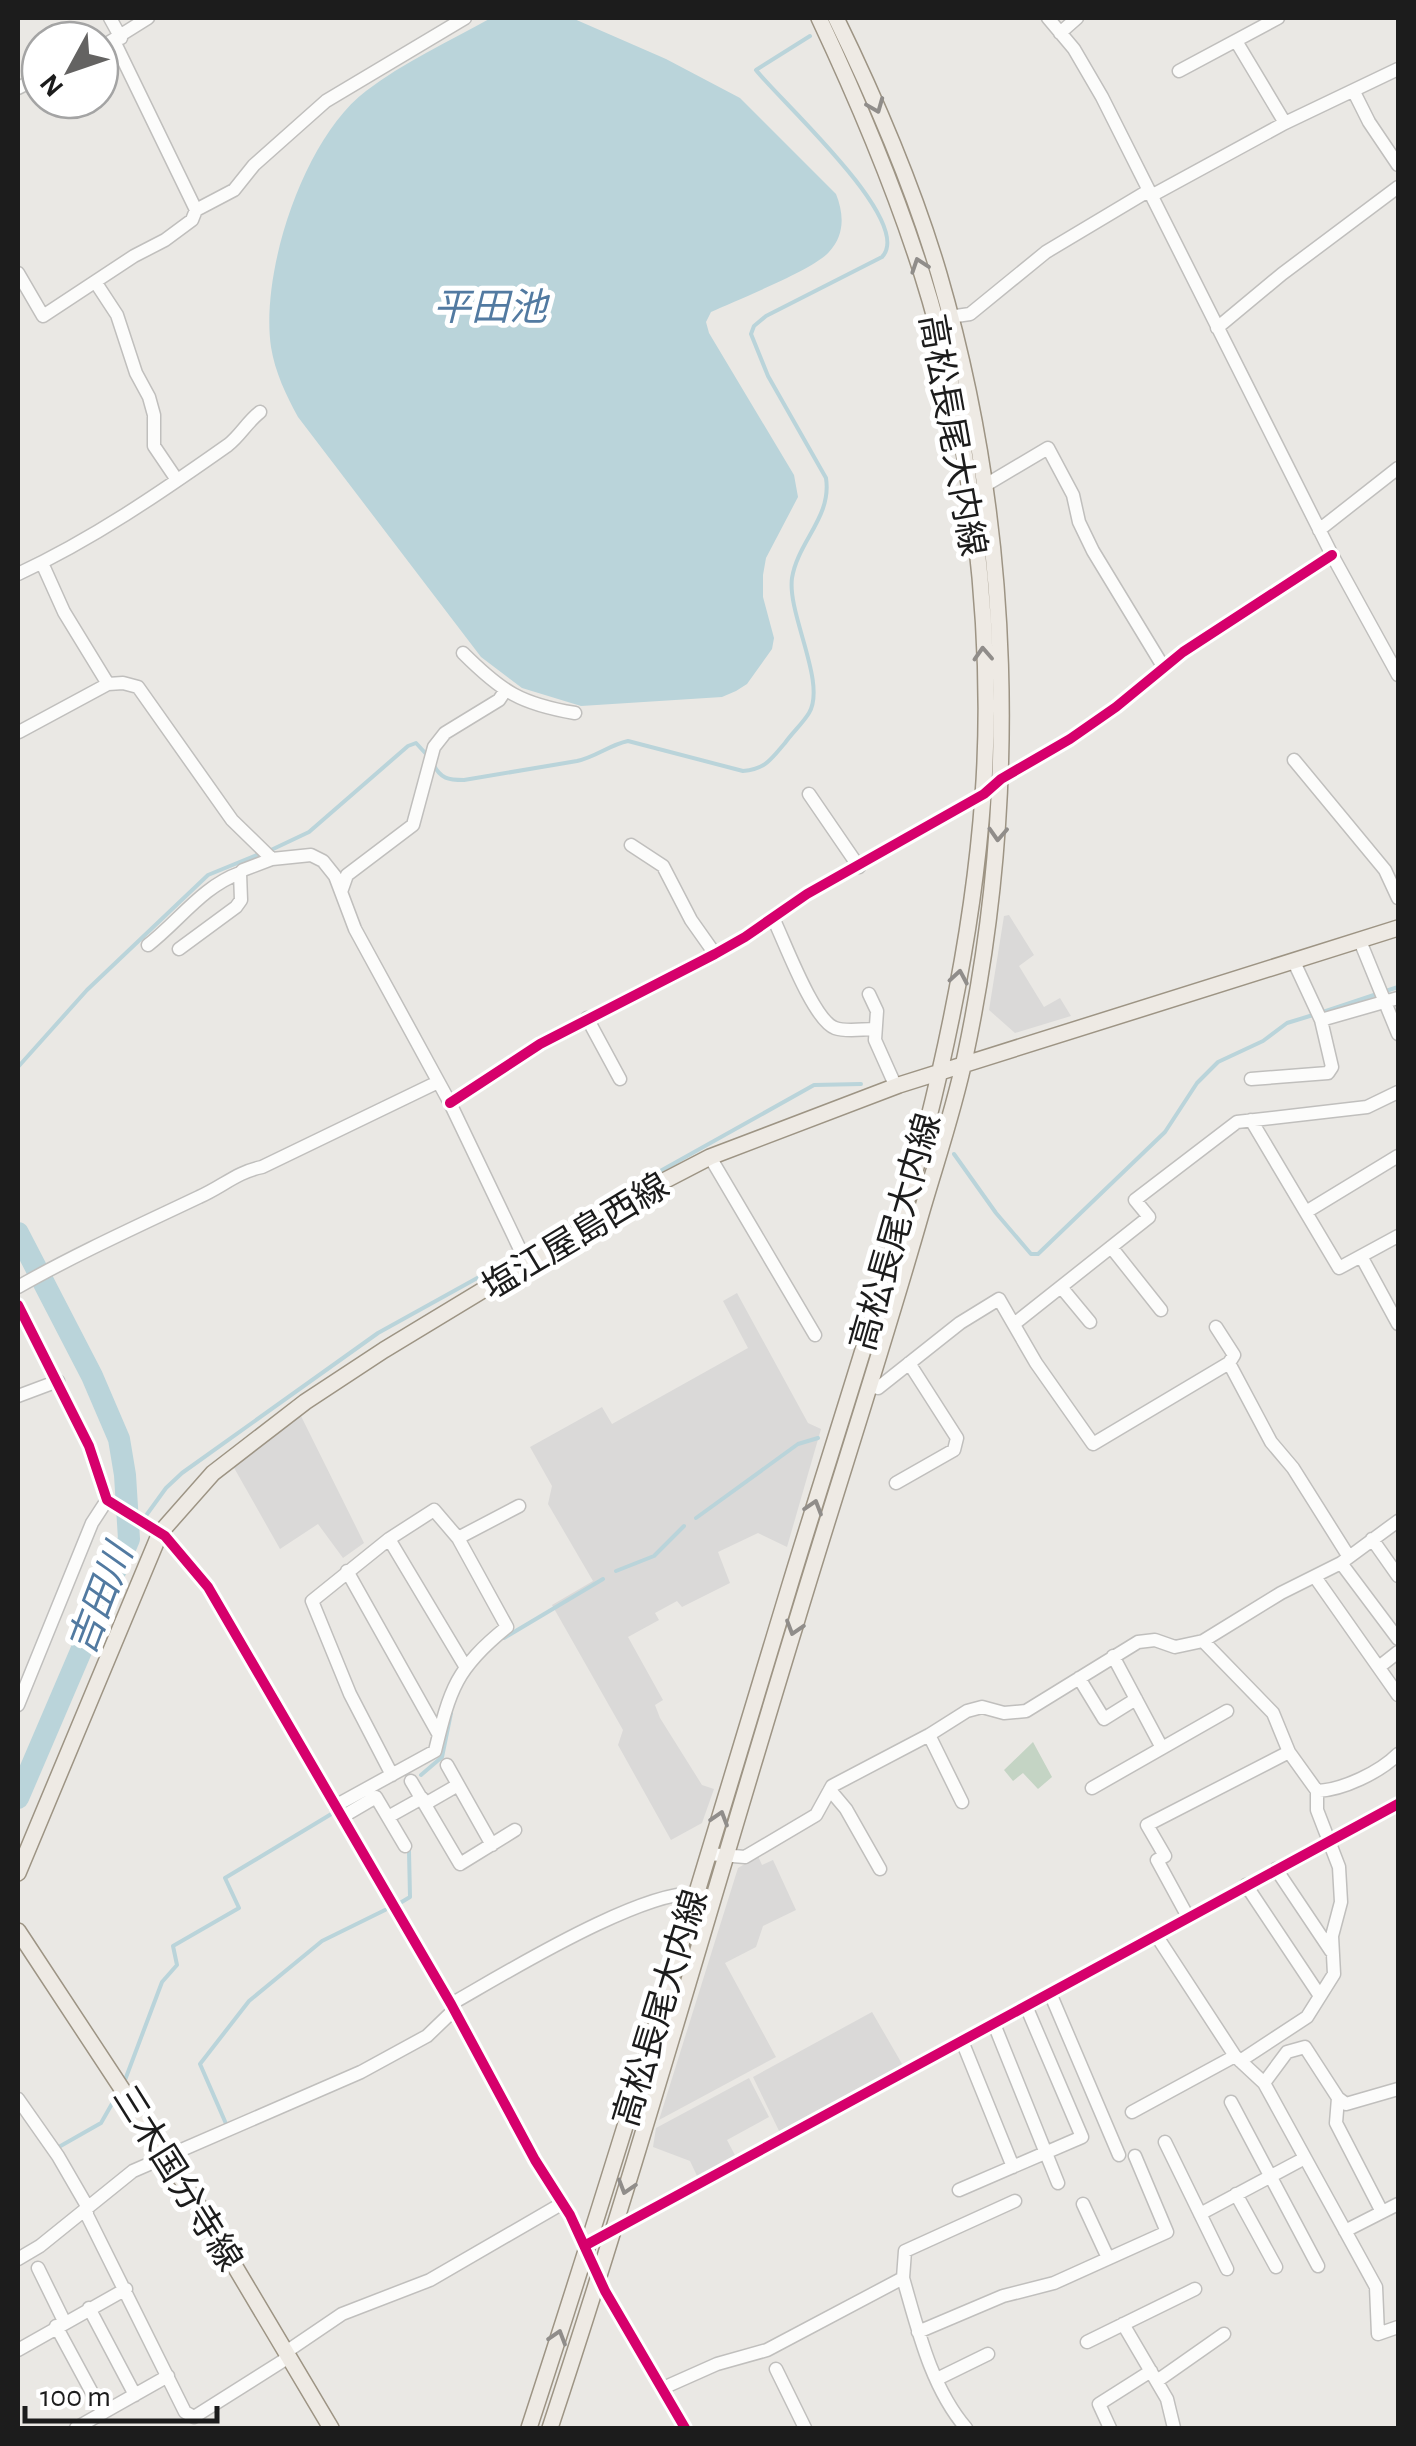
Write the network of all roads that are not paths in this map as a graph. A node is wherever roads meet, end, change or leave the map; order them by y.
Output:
1 (148, 18) edge
2 (465, 18) edge
3 (819, 18) edge
4 (836, 18) edge
5 (1048, 18) edge
6 (1076, 18) edge
7 (1278, 18) edge
8 (1060, 32) junction
9 (120, 37) edge
10 (1236, 42) junction
11 (120, 45) edge
12 (1398, 69) edge
13 (1179, 71) dead end
14 (1354, 92) junction
15 (1285, 123) junction
16 (1398, 165) edge
17 (1398, 187) edge
18 (1149, 193) junction
19 (196, 210) junction
20 (18, 274) edge
21 (96, 283) junction
22 (950, 317) junction
23 (1216, 328) junction
24 (260, 412) dead end
25 (1398, 468) edge
26 (177, 480) junction
27 (984, 486) junction
28 (1320, 530) junction
29 (1332, 556) junction
30 (42, 563) junction
31 (18, 574) edge
32 (464, 653) dead end
33 (1164, 668) junction
34 (1398, 674) edge
35 (108, 684) junction
36 (505, 691) junction
37 (575, 713) dead end
38 (18, 732) edge
39 (1294, 760) dead end
40 (1001, 779) junction
41 (809, 794) dead end
42 (984, 794) junction
43 (632, 845) dead end
44 (268, 855) junction
45 (859, 867) junction
46 (240, 874) junction
47 (340, 892) junction
48 (1398, 898) edge
49 (774, 918) junction
50 (1398, 928) edge
51 (166, 930) junction
52 (1360, 940) junction
53 (148, 945) dead end
54 (715, 954) junction
55 (1294, 962) junction
56 (869, 994) dead end
57 (1388, 996) edge
58 (1318, 1015) junction
59 (587, 1018) junction
60 (874, 1028) junction
61 (1398, 1034) edge
62 (964, 1065) junction
63 (940, 1072) junction
64 (620, 1078) dead end
65 (1251, 1079) dead end
66 (438, 1082) junction
67 (896, 1087) junction
68 (1398, 1092) edge
69 (450, 1103) junction
70 (1250, 1120) junction
71 (1398, 1156) edge
72 (710, 1157) junction
73 (1306, 1212) junction
74 (1398, 1236) edge
75 (1111, 1247) junction
76 (1361, 1256) junction
77 (527, 1264) junction
78 (1061, 1286) junction
79 (19, 1287) edge
80 (18, 1305) edge
81 (1161, 1310) dead end
82 (1396, 1315) edge
83 (1090, 1322) dead end
84 (1014, 1324) junction
85 (1216, 1328) dead end
86 (815, 1335) dead end
87 (1228, 1362) junction
88 (910, 1363) junction
89 (58, 1381) junction
90 (869, 1384) junction
91 (18, 1396) edge
92 (896, 1483) dead end
93 (110, 1502) junction
94 (519, 1506) dead end
95 (1398, 1521) edge
96 (156, 1531) junction
97 (458, 1538) junction
98 (389, 1539) junction
99 (1372, 1540) junction
100 (1345, 1560) junction
101 (347, 1571) junction
102 (1314, 1576) junction
103 (1398, 1576) edge
104 (1398, 1638) edge
105 (1203, 1641) junction
106 (40, 1650) junction
107 (1398, 1652) edge
108 (1113, 1656) junction
109 (464, 1666) junction
110 (1379, 1667) junction
111 (1079, 1678) junction
112 (18, 1682) edge
113 (1398, 1695) edge
114 (1136, 1699) junction
115 (18, 1705) edge
116 (1226, 1711) dead end
117 (439, 1735) junction
118 (929, 1735) junction
119 (1162, 1748) junction
120 (1289, 1752) junction
121 (1398, 1754) edge
122 (447, 1766) dead end
123 (392, 1775) junction
124 (412, 1781) dead end
125 (458, 1785) junction
126 (1092, 1788) dead end
127 (830, 1790) junction
128 (1317, 1792) junction
129 (423, 1801) junction
130 (962, 1802) dead end
131 (1398, 1804) edge
132 (339, 1811) junction
133 (388, 1817) junction
134 (515, 1830) dead end
135 (1330, 1839) junction
136 (492, 1845) junction
137 (405, 1846) dead end
138 (717, 1854) junction
139 (1276, 1869) junction
140 (880, 1870) dead end
141 (18, 1873) edge
142 (1246, 1885) junction
143 (696, 1892) junction
144 (713, 1897) junction
145 (1188, 1917) junction
146 (18, 1931) edge
147 (1156, 1935) junction
148 (1333, 1953) junction
149 (1050, 1993) junction
150 (1320, 1996) junction
151 (1026, 2006) junction
152 (452, 2007) junction
153 (994, 2024) junction
154 (962, 2042) junction
155 (1238, 2058) junction
156 (1264, 2083) junction
157 (1398, 2089) edge
158 (1338, 2098) junction
159 (18, 2099) edge
160 (1230, 2102) dead end
161 (1132, 2112) dead end
162 (1164, 2142) dead end
163 (1046, 2153) junction
164 (166, 2155) junction
165 (1119, 2156) dead end
166 (1135, 2156) dead end
167 (1305, 2158) junction
168 (1013, 2167) junction
169 (1272, 2176) junction
170 (1058, 2183) dead end
171 (959, 2190) dead end
172 (1236, 2194) junction
173 (1015, 2200) dead end
174 (564, 2203) junction
175 (1083, 2204) dead end
176 (1398, 2204) edge
177 (87, 2206) junction
178 (1382, 2212) junction
179 (1200, 2214) junction
180 (1345, 2231) junction
181 (613, 2232) junction
182 (586, 2245) junction
183 (18, 2258) edge
184 (1108, 2258) junction
185 (1318, 2266) dead end
186 (1276, 2267) dead end
187 (38, 2268) dead end
188 (1227, 2269) dead end
189 (903, 2278) junction
190 (598, 2279) junction
191 (126, 2289) junction
192 (1195, 2289) dead end
193 (89, 2308) junction
194 (60, 2323) junction
195 (1123, 2324) junction
196 (1398, 2328) edge
197 (918, 2332) junction
198 (1224, 2334) dead end
199 (1087, 2342) dead end
200 (18, 2350) edge
201 (287, 2354) junction
202 (988, 2354) dead end
203 (776, 2369) dead end
204 (168, 2376) junction
205 (1154, 2376) junction
206 (937, 2379) junction
207 (663, 2388) junction
208 (135, 2395) junction
209 (103, 2413) junction
210 (197, 2423) edge
211 (76, 2428) edge
212 (331, 2428) edge
213 (528, 2428) edge
214 (550, 2428) edge
215 (685, 2428) edge
216 (805, 2428) edge
217 (966, 2428) edge
218 (1110, 2428) edge
219 (1174, 2428) edge

1 - 9 street
2 - 19 street
42 -> 3 main road, 高松長尾大内線
4 -> 22 main road, 高松長尾大内線
5 - 8 street
6 - 8 street
7 - 10 street
8 - 18 street
10 - 13 street
10 - 15 street
11 - 19 street
12 - 14 street
14 - 15 street
14 - 16 street
15 - 18 street
17 - 23 street
18 - 22 street
18 - 23 street
19 - 21 street
20 - 21 street
21 - 26 street
22 - 27 main road, 高松長尾大内線
23 - 28 street
24 - 26 street
25 - 28 street
26 - 30 street
27 - 33 street
27 - 40 main road, 高松長尾大内線
28 - 29 street
29 - 33 street
29 - 34 street
30 - 31 street
30 - 35 street
32 - 36 street
33 - 40 street
35 - 38 street
35 - 44 street
36 - 37 street
36 - 47 street
39 - 48 street
40 - 42 street
40 -> 62 main road, 高松長尾大内線
41 - 45 street
42 - 45 street
63 -> 42 main road, 高松長尾大内線
43 - 54 street
44 - 46 street
44 - 47 street
45 - 49 street
46 - 51 street
46 - 51 street
47 - 66 street
49 - 54 street
49 - 60 street
50 - 52 main road, 塩江屋島西線
51 - 53 street
52 - 55 main road, 塩江屋島西線
52 - 57 street
54 - 59 street
55 - 58 street
55 - 62 main road, 塩江屋島西線
56 - 60 street
57 - 58 street
57 - 61 street
58 - 65 street
59 - 64 street
59 - 69 street
60 - 67 street
62 - 63 main road, 塩江屋島西線
62 - 90 main road, 高松長尾大内線
63 - 67 main road, 塩江屋島西線
138 -> 63 main road, 高松長尾大内線
66 - 69 street
66 - 79 street
67 - 72 main road, 塩江屋島西線
68 - 70 street
69 - 77 street
70 - 73 street
70 - 75 street
71 - 73 street
72 - 77 main road, 塩江屋島西線
72 - 86 street
73 - 76 street
74 - 76 street
75 - 78 street
75 - 81 street
76 - 82 street
77 - 96 main road, 塩江屋島西線
78 - 83 street
78 - 84 street
80 - 89 street
84 - 87 street
84 - 88 street
85 - 87 street
87 - 100 street
88 - 90 street
88 - 92 street
89 - 91 street
89 - 93 street
90 -> 138 main road, 高松長尾大内線
93 - 96 street
93 - 106 street
94 - 97 street
95 - 99 street
96 - 132 street
96 - 141 main road, 塩江屋島西線
97 - 98 street
97 - 109 street
98 - 101 street
98 - 109 street
99 - 100 street
99 - 103 street
100 - 102 street
100 - 104 street
101 - 117 street
101 - 123 street
102 - 105 street
102 - 110 street
105 - 108 street
105 - 120 street
106 - 112 street
106 - 115 street
107 - 110 street
108 - 111 street
108 - 114 street
109 - 117 street
110 - 113 street
111 - 114 street
111 - 118 street
114 - 119 street
116 - 119 street
117 - 123 street
118 - 127 street
118 - 130 street
119 - 126 street
120 - 128 street
120 - 145 street
121 - 128 street
122 - 125 street
123 - 132 street
124 - 129 street
125 - 129 street
125 - 136 street
127 - 138 street
127 - 140 street
128 - 135 street
129 - 133 street
129 - 136 street
131 - 135 street
132 - 133 street
132 - 152 street
133 - 137 street
134 - 136 street
135 - 139 street
135 - 148 street
138 - 143 main road, 高松長尾大内線
138 - 144 main road, 高松長尾大内線
139 - 142 street
139 - 148 street
142 - 145 street
142 - 150 street
143 - 144 street
143 - 152 street
143 - 182 main road, 高松長尾大内線
144 -> 181 main road, 高松長尾大内線
145 - 147 street
146 - 164 main road, 三木国分寺線
147 - 149 street
147 - 155 street
148 - 150 street
149 - 151 street
149 - 165 street
150 - 155 street
151 - 153 street
151 - 163 street
152 - 164 street
152 - 174 street
153 - 154 street
153 - 163 street
154 - 168 street
154 - 181 street
155 - 156 street
155 - 161 street
156 - 158 street
156 - 167 street
157 - 158 street
158 - 178 street
159 - 177 street
160 - 169 street
162 - 179 street
163 - 168 street
163 - 170 street
164 - 177 street
164 - 201 main road, 三木国分寺線
166 - 184 street
167 - 169 street
167 - 180 street
168 - 171 street
169 - 172 street
169 - 185 street
172 - 179 street
172 - 186 street
173 - 189 street
174 - 182 street
174 - 201 street
175 - 184 street
176 - 178 street
177 - 183 street
177 - 191 street
178 - 180 street
179 - 188 street
180 - 196 street
181 - 182 street
181 - 190 main road, 高松長尾大内線
182 - 190 street
213 -> 182 main road, 高松長尾大内線
184 - 197 street
187 - 194 street
189 - 197 street
189 - 207 street
190 - 207 street
190 - 214 main road, 高松長尾大内線
191 - 193 street
191 - 204 street
192 - 195 street
193 - 194 street
193 - 208 street
194 - 200 street
194 - 209 street
195 - 199 street
195 - 205 street
197 - 206 street
198 - 205 street
201 - 210 street
201 - 212 main road, 三木国分寺線
202 - 206 street
203 - 216 street
204 - 208 street
204 - 210 street
205 - 218 street
205 - 219 street
206 - 217 street
207 - 215 street
208 - 209 street
209 - 211 street

